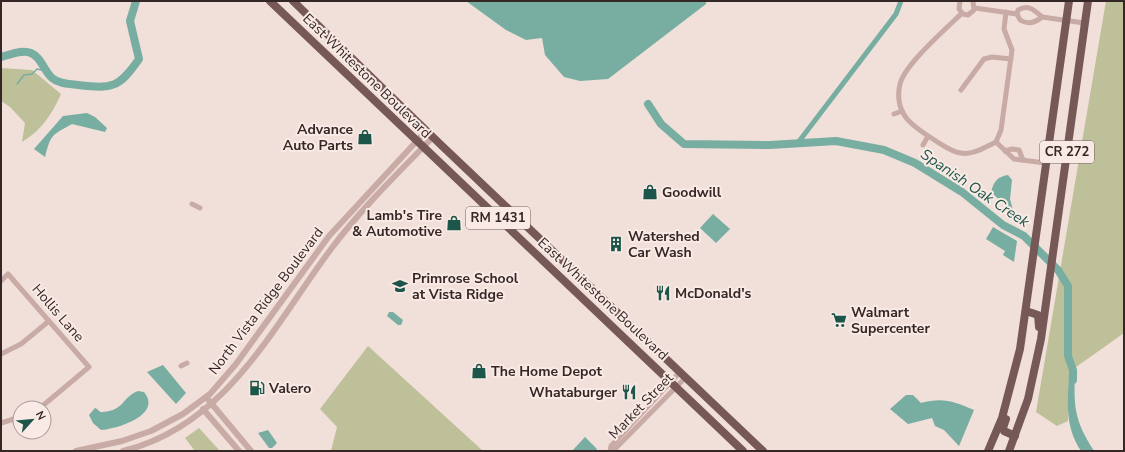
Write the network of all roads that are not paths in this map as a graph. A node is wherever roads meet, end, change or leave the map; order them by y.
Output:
1 (270, 1) edge
2 (293, 1) edge
3 (960, 1) edge
4 (973, 1) edge
5 (1069, 1) edge
6 (1088, 1) edge
7 (975, 8) junction
8 (1006, 12) junction
9 (962, 13) junction
10 (1017, 14) junction
11 (1042, 17) junction
12 (1066, 20) junction
13 (1084, 23) junction
14 (1011, 59) junction
15 (961, 90) dead end
16 (902, 111) junction
17 (894, 114) dead end
18 (426, 131) junction
19 (928, 136) junction
20 (433, 137) junction
21 (996, 142) junction
22 (420, 144) junction
23 (923, 145) dead end
24 (1005, 151) junction
25 (1023, 160) junction
26 (1045, 163) junction
27 (192, 204) dead end
28 (200, 208) dead end
29 (1, 281) edge
30 (1026, 311) junction
31 (49, 321) junction
32 (1024, 325) junction
33 (1, 354) edge
34 (187, 364) dead end
35 (181, 366) dead end
36 (683, 375) junction
37 (674, 384) junction
38 (206, 397) junction
39 (1028, 398) junction
40 (50, 400) edge
41 (199, 403) junction
42 (213, 404) junction
43 (205, 411) junction
44 (12, 420) edge
45 (1, 423) edge
46 (1015, 436) junction
47 (740, 449) edge
48 (76, 451) edge
49 (123, 451) edge
50 (239, 451) edge
51 (251, 451) edge
52 (610, 451) edge
53 (613, 451) edge
54 (748, 451) edge
55 (763, 451) edge
56 (988, 451) edge
57 (1009, 451) edge

1 - 22 main road, East Whitestone Boulevard / RM 1431
2 - 18 main road, East Whitestone Boulevard / RM 1431
3 - 9 street
4 - 7 street
5 - 12 main road
6 - 13 main road
7 - 8 street
7 - 9 street
8 - 10 street
8 - 14 street
9 - 16 street
10 - 11 street
10 - 11 street
11 - 12 street
12 - 13 street
12 - 26 main road
13 - 39 main road, CR 272
14 - 15 street
14 - 21 street
16 - 17 street
16 - 19 street
18 - 20 main road, East Whitestone Boulevard / RM 1431
18 - 22 street, North Vista Ridge Boulevard
19 - 21 street
19 - 23 street
20 - 22 street, North Vista Ridge Boulevard
20 - 36 main road, East Whitestone Boulevard / RM 1431
21 - 24 street
22 - 37 main road, East Whitestone Boulevard / RM 1431
22 - 38 street, North Vista Ridge Boulevard
22 - 42 street, North Vista Ridge Boulevard
24 - 25 street
24 - 25 street
25 - 26 street
26 - 30 main road
27 - 28 street
29 - 31 street, Hollis Lane
30 - 32 main road
30 - 39 main road
31 - 33 street
31 - 40 street, Hollis Lane
32 - 46 main road
32 - 56 main road
34 - 35 street
36 - 37 street, Market Street
36 - 55 main road, East Whitestone Boulevard / RM 1431
37 - 47 main road, East Whitestone Boulevard / RM 1431
37 - 52 street, Market Street
37 - 53 street, Market Street
38 - 41 street, North Vista Ridge Boulevard
38 - 42 street
39 - 46 main road, CR 272
41 - 43 street
41 - 48 street, North Vista Ridge Boulevard
42 - 43 street, North Vista Ridge Boulevard
42 - 51 street
43 - 49 street, North Vista Ridge Boulevard
43 - 50 street
44 - 45 street
46 - 57 main road, CR 272
47 - 54 main road, East Whitestone Boulevard

